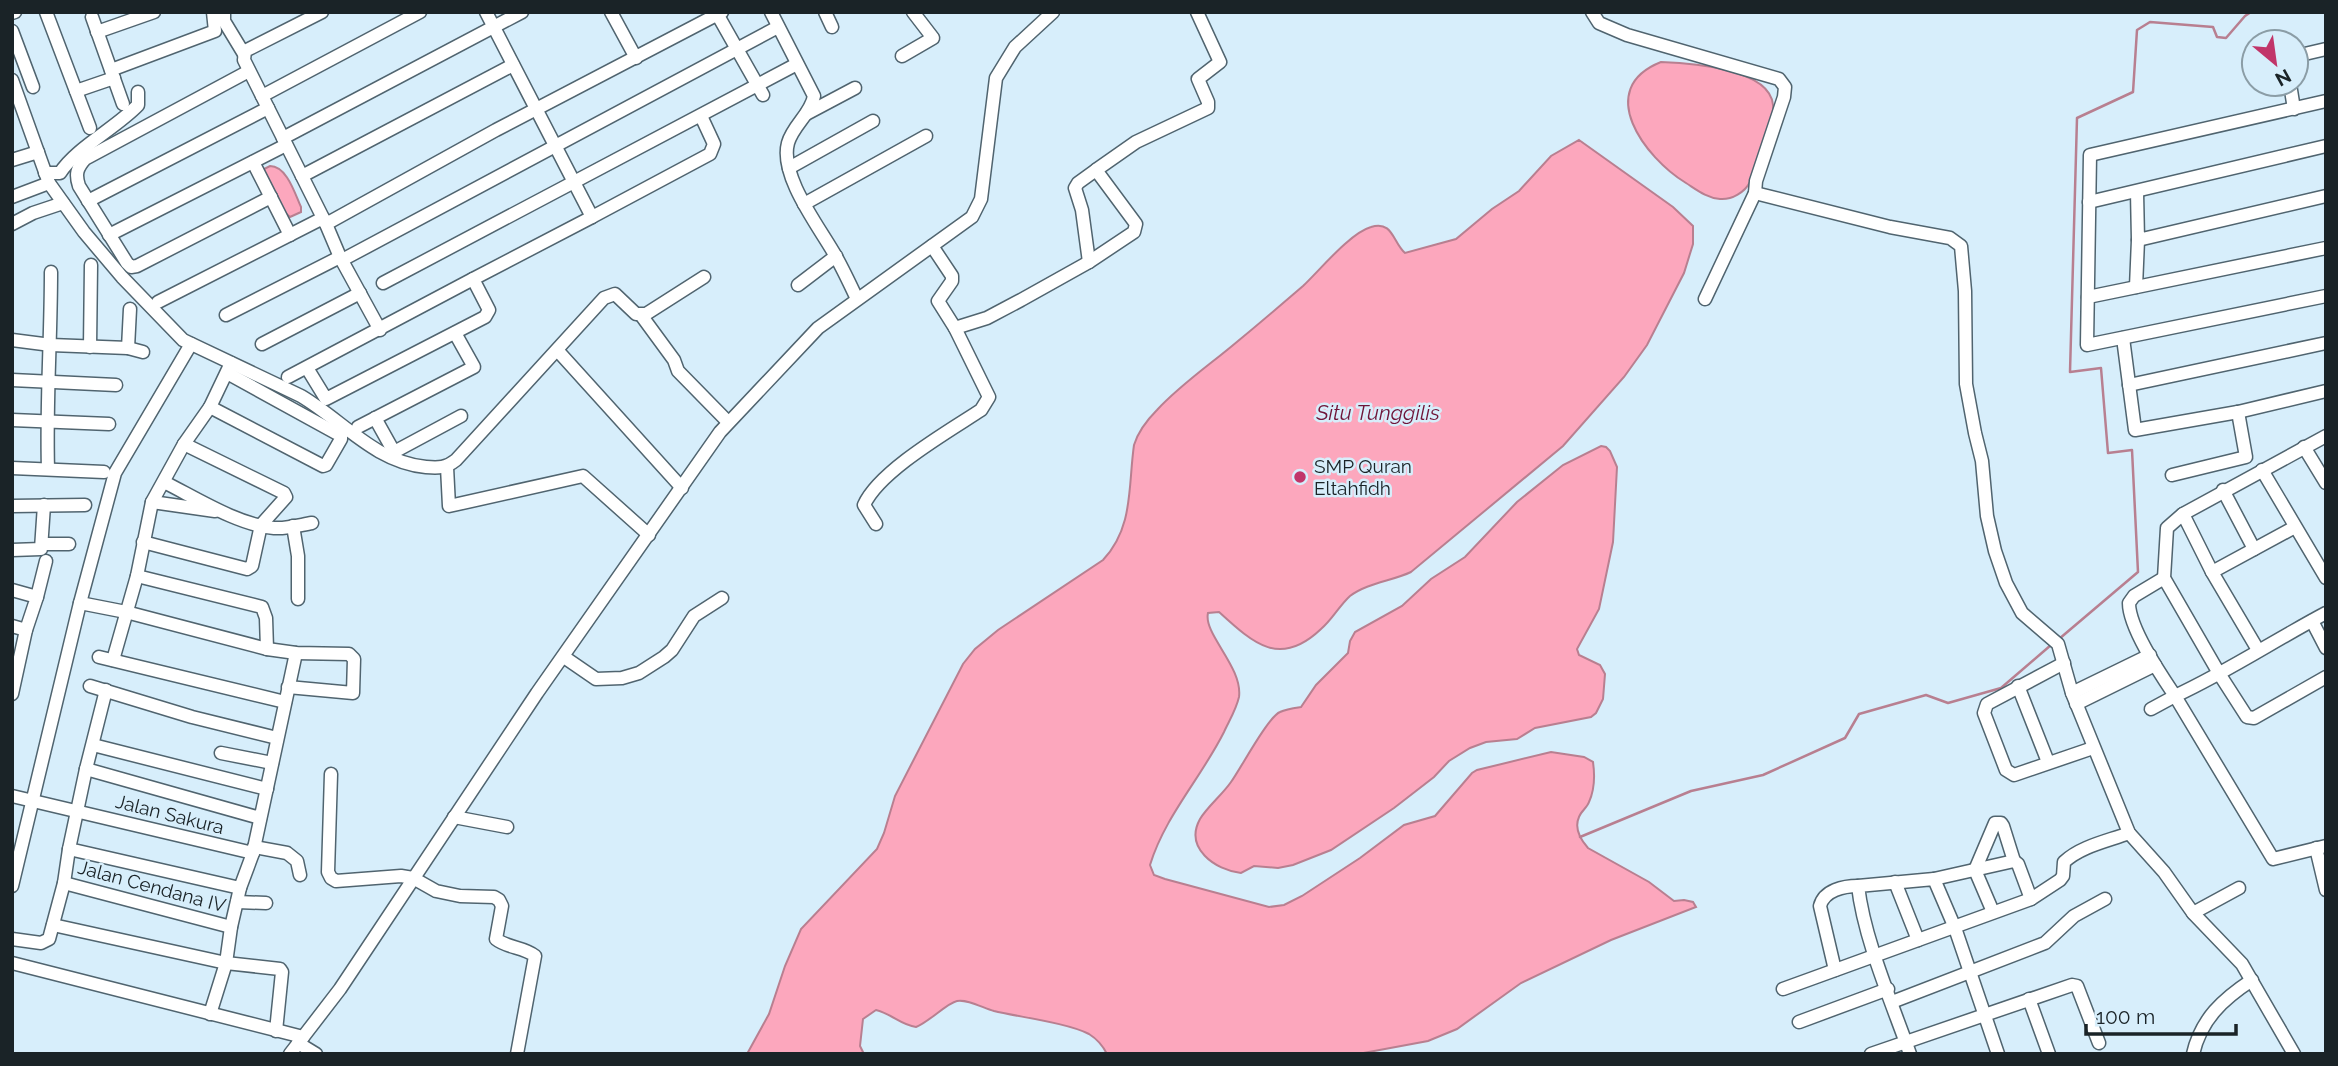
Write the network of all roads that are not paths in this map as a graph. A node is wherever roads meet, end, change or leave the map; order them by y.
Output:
1 (46, 12) edge
2 (154, 12) edge
3 (213, 12) edge
4 (225, 12) edge
5 (322, 12) edge
6 (420, 12) edge
7 (486, 12) edge
8 (522, 12) edge
9 (771, 12) edge
10 (825, 12) edge
11 (913, 12) edge
12 (1053, 12) edge
13 (1197, 12) edge
14 (1592, 12) edge
15 (613, 13) edge
16 (718, 13) edge
17 (92, 17) dead end
18 (494, 27) junction
19 (778, 27) junction
20 (832, 27) dead end
21 (12, 31) edge
22 (97, 32) junction
23 (736, 49) junction
24 (244, 54) junction
25 (902, 56) dead end
26 (636, 58) junction
27 (797, 64) junction
28 (513, 65) junction
29 (249, 71) junction
30 (112, 74) junction
31 (12, 80) edge
32 (33, 87) dead end
33 (855, 88) dead end
34 (760, 90) junction
35 (76, 91) junction
36 (138, 92) dead end
37 (2292, 98) edge
38 (2326, 101) edge
39 (265, 102) junction
40 (123, 104) dead end
41 (537, 109) junction
42 (2294, 109) junction
43 (19, 114) edge
44 (806, 114) junction
45 (701, 116) junction
46 (873, 121) dead end
47 (90, 128) dead end
48 (926, 136) dead end
49 (285, 142) junction
50 (556, 146) junction
51 (2326, 146) edge
52 (38, 152) junction
53 (12, 160) edge
54 (253, 162) junction
55 (789, 168) junction
56 (1096, 170) junction
57 (302, 176) junction
58 (47, 178) junction
59 (575, 181) junction
60 (2137, 192) junction
61 (1755, 193) junction
62 (2326, 196) edge
63 (12, 197) edge
64 (271, 197) junction
65 (88, 201) junction
66 (2090, 202) junction
67 (63, 203) junction
68 (804, 204) junction
69 (592, 217) junction
70 (324, 221) junction
71 (12, 224) edge
72 (109, 235) junction
73 (290, 235) junction
74 (2138, 240) junction
75 (932, 246) junction
76 (2326, 248) edge
77 (836, 256) junction
78 (341, 258) junction
79 (1089, 262) junction
80 (91, 265) dead end
81 (51, 272) dead end
82 (704, 277) dead end
83 (472, 279) junction
84 (383, 283) dead end
85 (798, 285) dead end
86 (2136, 287) junction
87 (360, 293) junction
88 (2326, 296) edge
89 (2088, 298) junction
90 (858, 299) junction
91 (1704, 299) dead end
92 (158, 302) dead end
93 (130, 309) dead end
94 (226, 315) dead end
95 (641, 315) junction
96 (955, 328) junction
97 (380, 330) junction
98 (455, 333) junction
99 (2123, 338) junction
100 (12, 340) edge
101 (2326, 343) edge
102 (191, 344) junction
103 (262, 344) dead end
104 (51, 345) junction
105 (90, 347) junction
106 (128, 348) junction
107 (558, 351) junction
108 (143, 352) dead end
109 (229, 368) junction
110 (307, 368) junction
111 (288, 377) dead end
112 (12, 380) edge
113 (48, 382) junction
114 (2129, 384) junction
115 (117, 385) dead end
116 (2326, 391) edge
117 (210, 407) junction
118 (2238, 412) junction
119 (461, 416) dead end
120 (375, 418) junction
121 (12, 420) edge
122 (46, 422) junction
123 (728, 422) junction
124 (109, 424) dead end
125 (358, 427) dead end
126 (2326, 436) edge
127 (184, 444) junction
128 (2304, 447) junction
129 (447, 467) junction
130 (12, 468) edge
131 (48, 469) junction
132 (2262, 470) junction
133 (104, 472) dead end
134 (2172, 475) dead end
135 (164, 482) junction
136 (2326, 483) edge
137 (682, 488) junction
138 (2223, 490) junction
139 (152, 502) junction
140 (44, 505) junction
141 (85, 505) dead end
142 (12, 506) edge
143 (226, 513) junction
144 (2183, 514) junction
145 (312, 523) dead end
146 (876, 524) dead end
147 (261, 526) junction
148 (293, 526) junction
149 (2295, 527) junction
150 (649, 535) junction
151 (143, 542) junction
152 (42, 544) junction
153 (69, 544) dead end
154 (2254, 549) junction
155 (12, 550) edge
156 (46, 561) dead end
157 (2322, 562) edge
158 (2212, 572) junction
159 (137, 576) junction
160 (2164, 578) junction
161 (2326, 578) edge
162 (12, 590) edge
163 (37, 597) junction
164 (722, 598) dead end
165 (298, 599) dead end
166 (80, 603) junction
167 (126, 612) junction
168 (2326, 613) edge
169 (2312, 621) junction
170 (12, 626) edge
171 (26, 630) junction
172 (2326, 648) edge
173 (267, 649) junction
174 (2258, 650) junction
175 (296, 653) junction
176 (99, 657) dead end
177 (564, 657) junction
178 (113, 660) junction
179 (2152, 660) junction
180 (2064, 663) junction
181 (14, 675) edge
182 (2220, 675) junction
183 (2326, 677) edge
184 (90, 686) dead end
185 (2018, 686) junction
186 (288, 687) junction
187 (106, 690) junction
188 (12, 694) edge
189 (2175, 696) junction
190 (2074, 699) junction
191 (285, 702) junction
192 (2151, 709) dead end
193 (277, 738) junction
194 (93, 745) junction
195 (2093, 748) junction
196 (221, 753) dead end
197 (2048, 762) junction
198 (272, 763) junction
199 (86, 769) junction
200 (331, 774) dead end
201 (267, 789) junction
202 (12, 796) edge
203 (33, 800) junction
204 (77, 811) junction
205 (454, 817) junction
206 (260, 818) junction
207 (507, 827) dead end
208 (2129, 833) junction
209 (2321, 847) edge
210 (69, 849) junction
211 (253, 850) junction
212 (2014, 861) junction
213 (1975, 870) junction
214 (300, 875) dead end
215 (413, 878) junction
216 (1934, 879) junction
217 (1895, 882) junction
218 (64, 883) junction
219 (12, 886) edge
220 (1858, 886) junction
221 (2239, 888) dead end
222 (2326, 890) edge
223 (239, 895) junction
224 (2031, 899) junction
225 (2105, 900) dead end
226 (266, 903) dead end
227 (1993, 912) junction
228 (2193, 913) junction
229 (53, 925) junction
230 (231, 926) junction
231 (1955, 928) junction
232 (12, 939) edge
233 (1919, 940) junction
234 (1876, 955) junction
235 (12, 963) edge
236 (226, 963) junction
237 (1835, 970) junction
238 (1969, 971) junction
239 (2252, 980) junction
240 (1783, 989) dead end
241 (1888, 989) junction
242 (2029, 999) junction
243 (1892, 1002) junction
244 (210, 1014) junction
245 (1984, 1014) junction
246 (1799, 1022) dead end
247 (276, 1031) junction
248 (2099, 1043) dead end
249 (297, 1045) edge
250 (1908, 1048) edge
251 (1996, 1053) edge
252 (316, 1054) edge
253 (517, 1054) edge
254 (1871, 1054) edge
255 (2049, 1054) edge
256 (2193, 1054) edge
257 (2294, 1054) edge

1 - 35 street
2 - 22 street
3 - 30 street
4 - 24 street
5 - 24 street
6 - 39 street
7 - 18 street
8 - 18 street
9 - 19 street
10 - 20 street
11 - 25 street
12 - 75 street
13 - 56 street
14 - 61 street
15 - 26 street
16 - 23 street
16 - 26 street
17 - 22 street
18 - 28 street
18 - 49 street
19 - 23 street
19 - 27 street
21 - 32 street
22 - 30 street
23 - 34 street
23 - 50 street
24 - 29 street
26 - 41 street
27 - 34 street
27 - 44 street
28 - 41 street
28 - 57 street
29 - 39 street
29 - 65 street
30 - 35 street
30 - 40 street
31 - 43 street
33 - 44 street
34 - 45 street
35 - 47 street
36 - 58 street
37 - 42 street
38 - 42 street
39 - 49 street
39 - 65 street
41 - 50 street
41 - 70 street
42 - 66 street
43 - 52 street
44 - 55 street
45 - 59 street
45 - 69 street
46 - 55 street
48 - 68 street
49 - 54 street
49 - 57 street
50 - 59 street
50 - 78 street
51 - 60 street
52 - 53 street
52 - 58 street
54 - 64 street
54 - 72 street
55 - 68 street
56 - 79 street
56 - 79 street
57 - 70 street
58 - 63 street
58 - 67 street
59 - 69 street
59 - 84 street
60 - 66 street
60 - 74 street
61 - 91 street
61 - 180 street
62 - 74 street
64 - 72 street
64 - 73 street
65 - 72 street
66 - 89 street
67 - 71 street
67 - 102 street
68 - 77 street
69 - 83 street
70 - 73 street
70 - 78 street
73 - 92 street
74 - 86 street
75 - 90 street
75 - 96 street
76 - 86 street
77 - 85 street
77 - 90 street
78 - 87 street
78 - 94 street
79 - 96 street
80 - 105 street
81 - 104 street
82 - 95 street
83 - 97 street
83 - 98 street
86 - 89 street
87 - 97 street
87 - 103 street
88 - 99 street
89 - 99 street
90 - 123 street
93 - 106 street
95 - 107 street
95 - 123 street
96 - 146 street
97 - 110 street
98 - 110 street
98 - 120 street
99 - 114 street
100 - 104 street
101 - 114 street
102 - 109 street
102 - 166 street
104 - 105 street
104 - 113 street
105 - 106 street
106 - 108 street
107 - 129 street
107 - 137 street
109 - 117 street
109 - 117 street
109 - 129 street
110 - 111 street
112 - 113 street
113 - 115 street
113 - 122 street
114 - 118 street
116 - 118 street
117 - 127 street
118 - 134 street
119 - 120 street
120 - 125 street
121 - 122 street
122 - 124 street
122 - 131 street
123 - 137 street
126 - 128 street
127 - 135 street
127 - 147 street
128 - 132 street
128 - 136 street
129 - 150 street
130 - 131 street
131 - 133 street
132 - 138 street
132 - 149 street
135 - 139 street
135 - 143 street
137 - 150 street
138 - 144 street
138 - 154 street
139 - 143 street
139 - 151 street
140 - 141 street
140 - 142 street
140 - 152 street
143 - 147 street
144 - 158 street
144 - 160 street
145 - 148 street
147 - 148 street
147 - 151 street
148 - 165 street
149 - 154 street
149 - 157 street
150 - 177 street
151 - 159 street
152 - 153 street
152 - 155 street
154 - 158 street
156 - 163 street
157 - 161 street
158 - 174 street
159 - 167 street
159 - 173 street
160 - 179 street
160 - 182 street
162 - 163 street
163 - 171 street
164 - 177 street
166 - 167 street
166 - 203 street
167 - 173 street
167 - 178 street
168 - 169 street
169 - 172 street
169 - 174 street
170 - 171 street
171 - 181 street
173 - 175 street
174 - 182 street
175 - 186 street
175 - 186 street
176 - 178 street
177 - 205 street
178 - 191 street
179 - 189 street
179 - 190 street
180 - 185 street
180 - 190 street
181 - 188 street
182 - 183 street
182 - 189 street
184 - 187 street
185 - 197 street
185 - 197 street
186 - 191 street
187 - 193 street
187 - 194 street
189 - 192 street
189 - 209 street
190 - 195 street
191 - 193 street
193 - 198 street
194 - 199 street
194 - 201 street
195 - 197 street
195 - 208 street
196 - 198 street
198 - 201 street
199 - 204 street
199 - 206 street
200 - 215 street
201 - 206 street
202 - 203 street, Jalan Sakura
203 - 204 street, Jalan Sakura
203 - 219 street
204 - 210 street
204 - 211 street, Jalan Sakura
205 - 207 street
205 - 215 street
206 - 211 street
208 - 224 street
208 - 228 street
209 - 222 street
210 - 218 street
210 - 223 street
211 - 214 street, Jalan Sakura
211 - 223 street
212 - 213 street
212 - 213 street
212 - 224 street
213 - 216 street
213 - 227 street
215 - 249 street
215 - 253 street
216 - 217 street
216 - 231 street
217 - 220 street
217 - 233 street
218 - 229 street
218 - 230 street, Jalan Cendana IV
220 - 234 street
220 - 237 street
221 - 228 street
223 - 226 street
223 - 230 street
224 - 227 street
225 - 238 street
227 - 231 street
228 - 239 street
229 - 232 street
229 - 236 street
230 - 236 street
231 - 233 street
231 - 238 street
233 - 234 street
234 - 237 street
234 - 241 street
235 - 244 street
236 - 244 street
236 - 247 street
237 - 240 street
238 - 243 street
238 - 245 street
239 - 256 street
239 - 257 street
241 - 243 street
241 - 246 street
242 - 245 street
242 - 248 street
242 - 255 street
243 - 250 street
244 - 247 street
245 - 250 street
245 - 251 street
247 - 249 street
249 - 252 street
250 - 254 street

